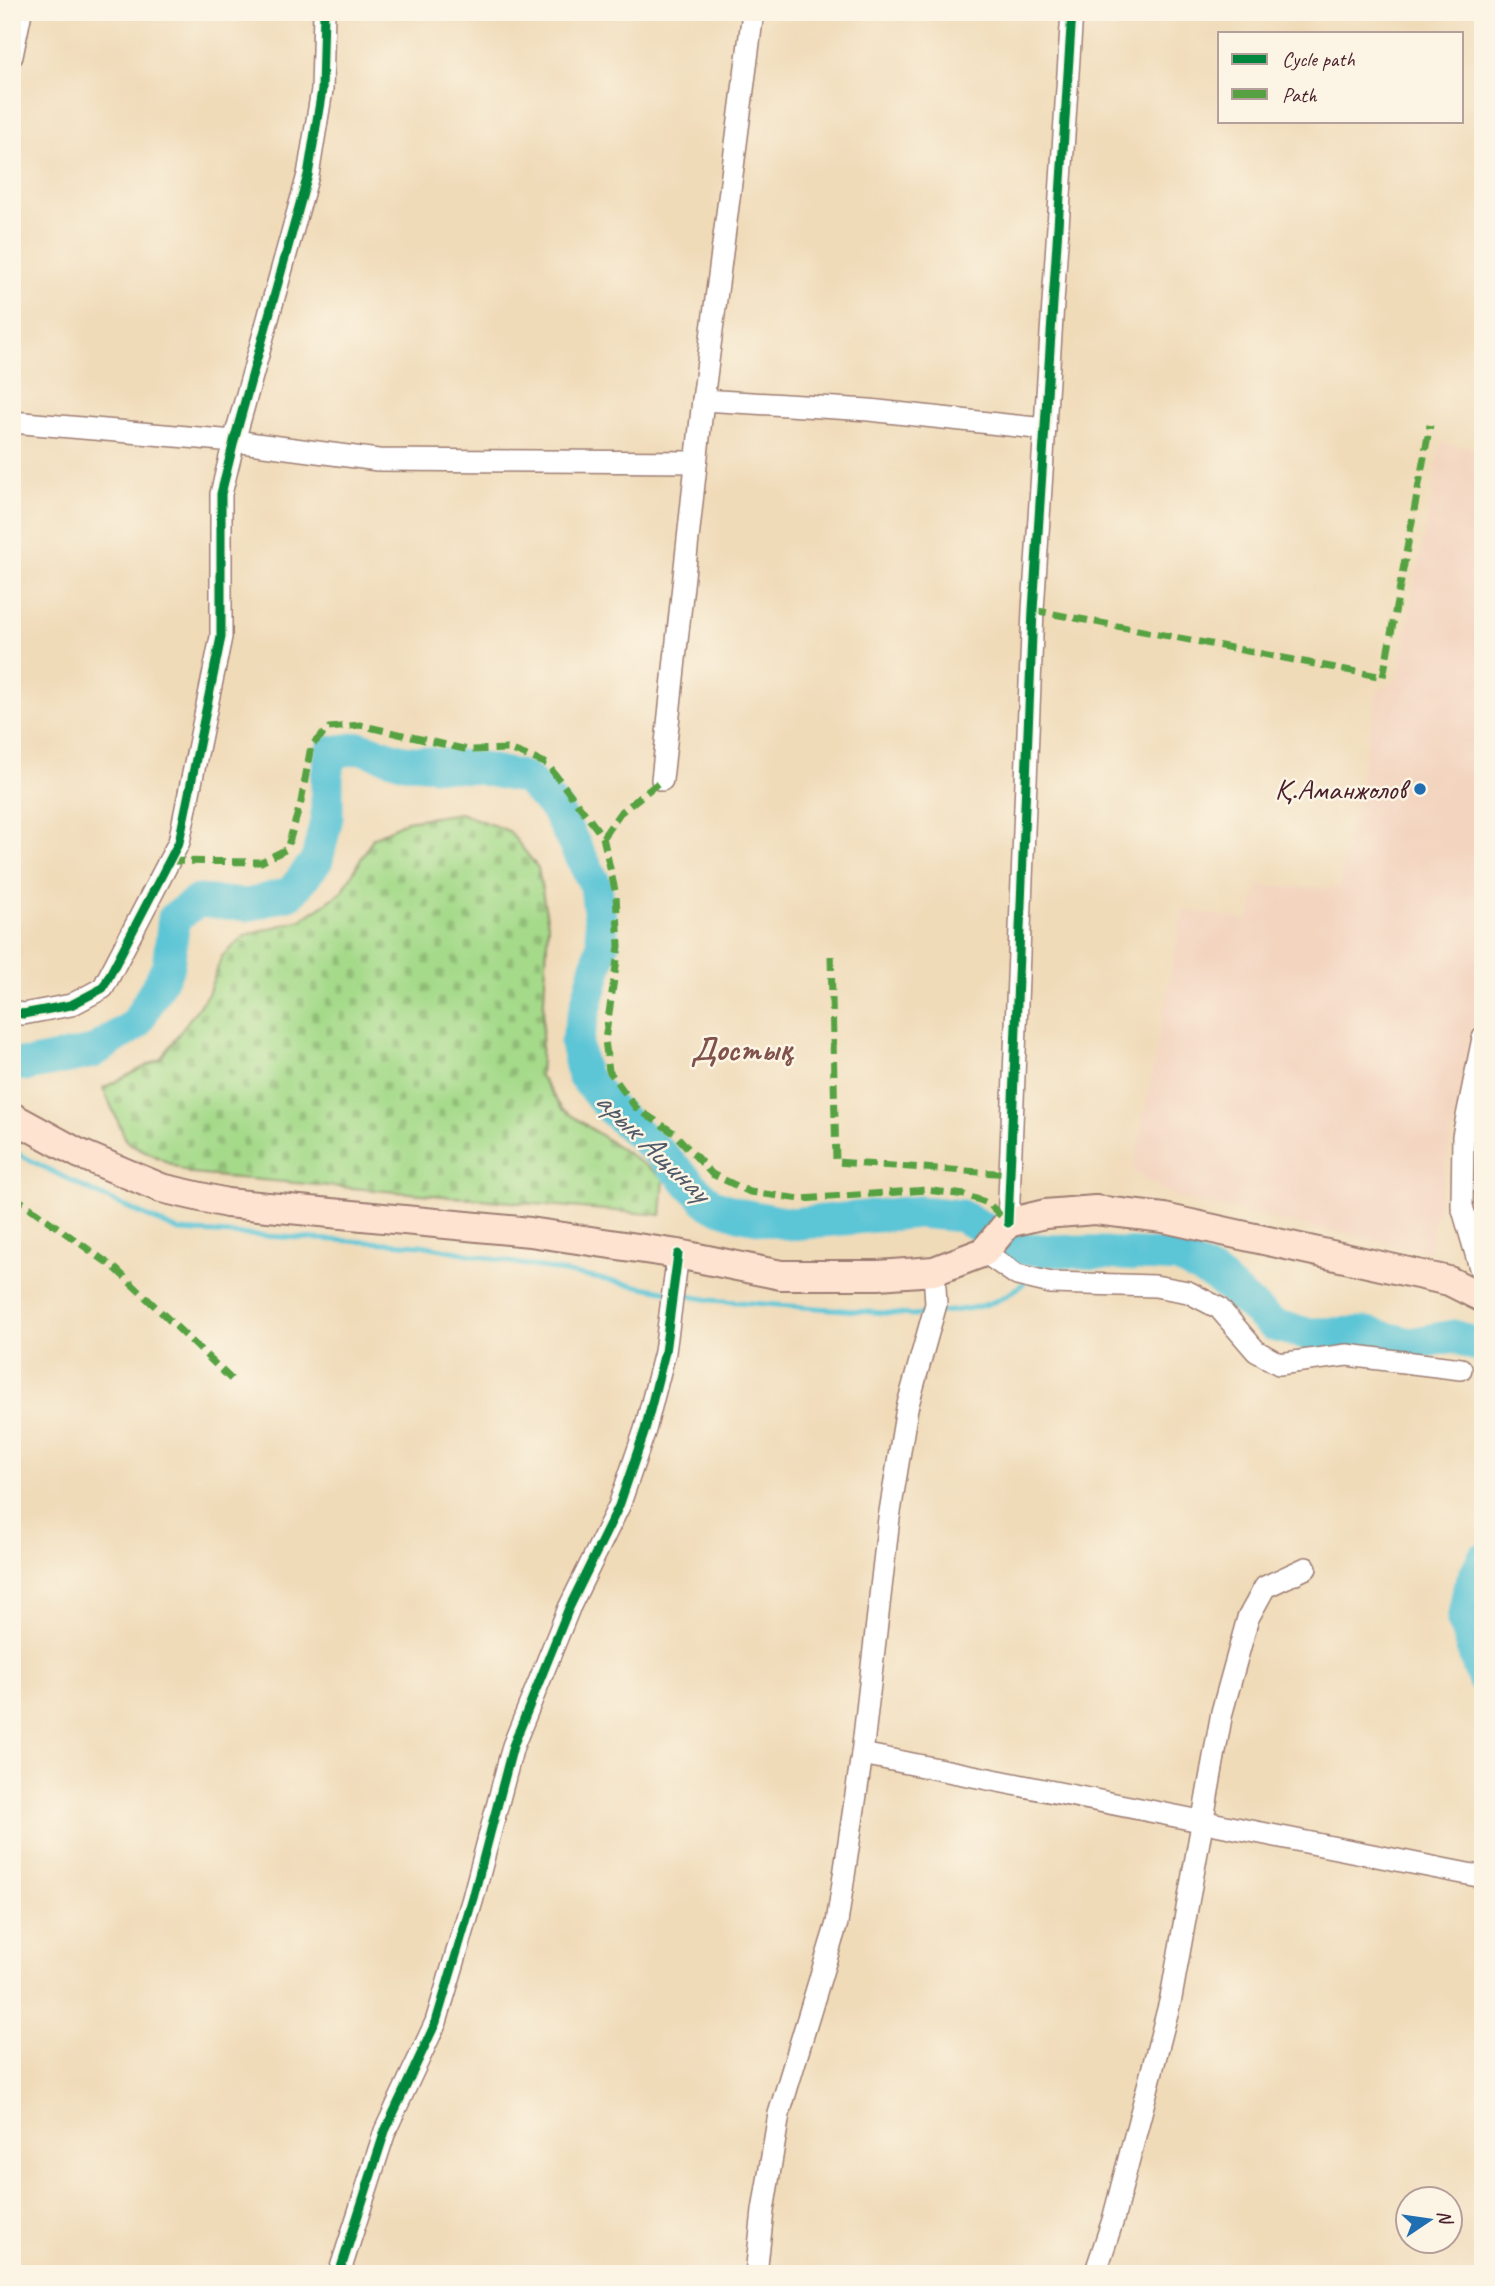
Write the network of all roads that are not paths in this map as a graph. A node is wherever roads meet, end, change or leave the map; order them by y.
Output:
1 (21, 12) edge
2 (324, 12) edge
3 (753, 12) edge
4 (1073, 12) edge
5 (12, 56) edge
6 (703, 400) junction
7 (12, 422) edge
8 (1045, 429) junction
9 (234, 441) junction
10 (696, 462) junction
11 (662, 780) dead end
12 (12, 1012) edge
13 (1483, 1038) edge
14 (12, 1116) edge
15 (1009, 1223) junction
16 (984, 1252) junction
17 (678, 1254) junction
18 (934, 1271) junction
19 (1483, 1278) edge
20 (1483, 1298) edge
21 (1461, 1369) dead end
22 (1306, 1568) dead end
23 (862, 1754) junction
24 (1202, 1821) junction
25 (1483, 1877) edge
26 (339, 2274) edge
27 (757, 2274) edge
28 (1095, 2274) edge

1 - 5 street
2 - 9 street
3 - 6 street
4 - 8 street
6 - 8 street
6 - 10 street
7 - 9 street
8 - 15 street
9 - 10 street
9 - 12 street
10 - 11 street
13 - 19 street
14 - 17 main road
15 - 16 main road
15 - 20 main road
16 - 18 main road
16 - 21 street
17 - 18 main road
17 - 26 street
18 - 23 street
22 - 24 street
23 - 24 street
23 - 27 street
24 - 25 street
24 - 28 street

